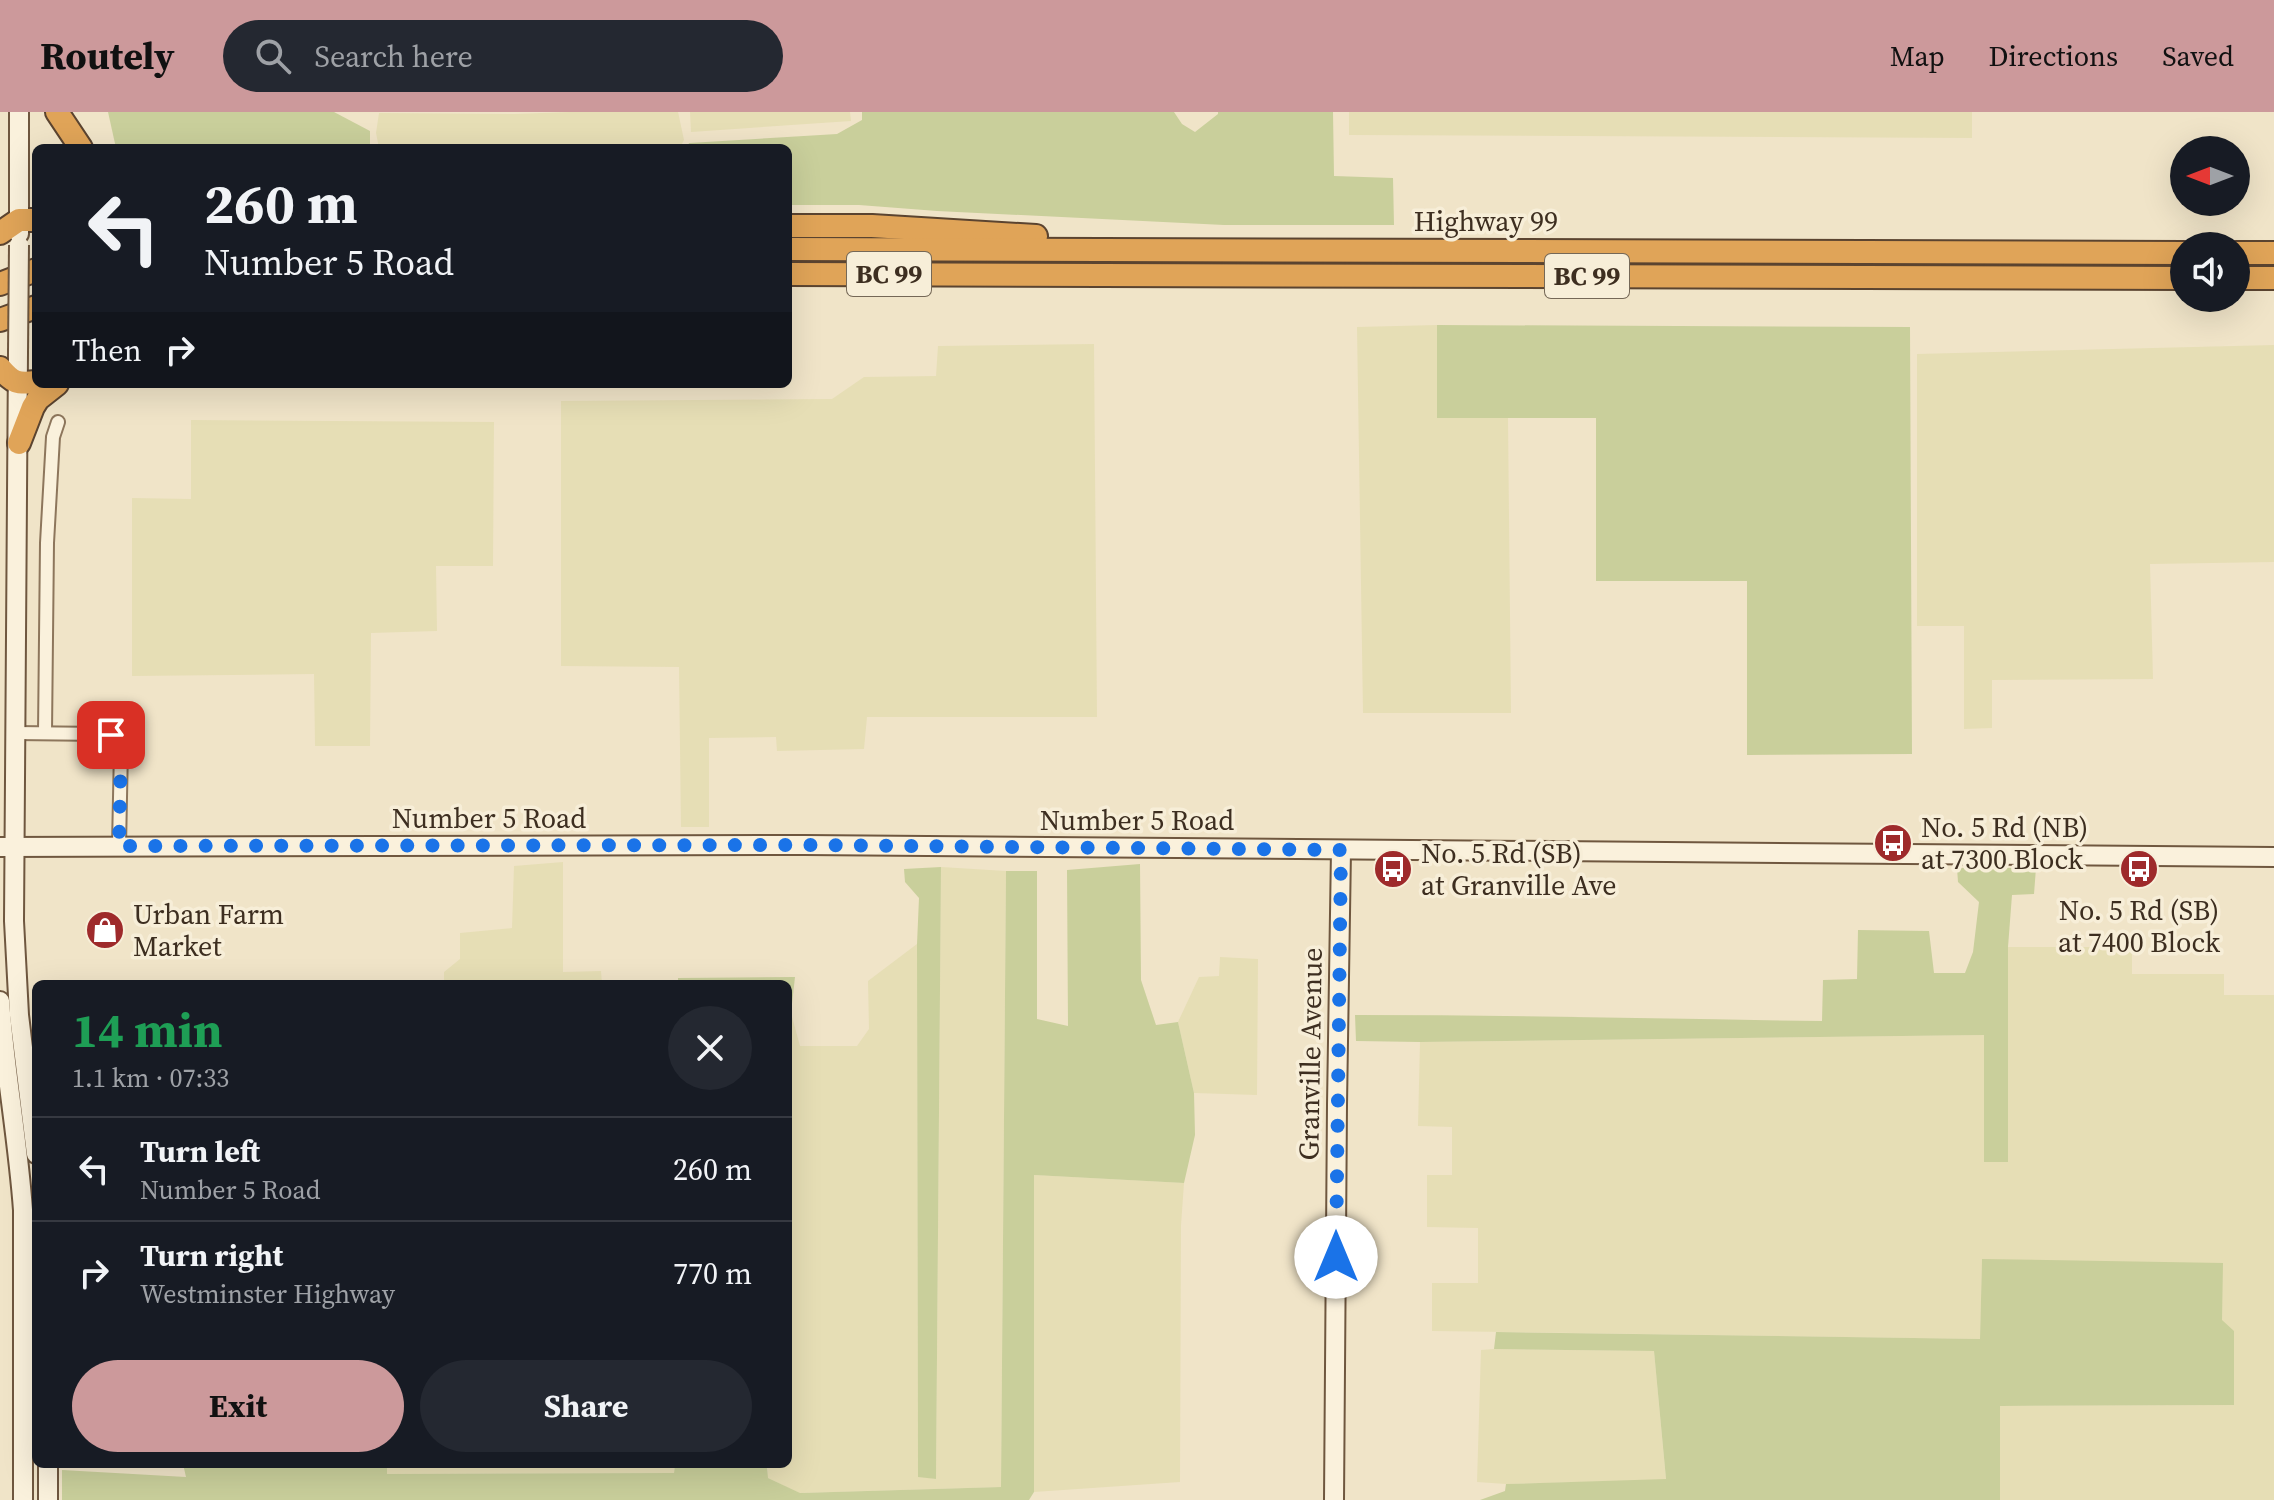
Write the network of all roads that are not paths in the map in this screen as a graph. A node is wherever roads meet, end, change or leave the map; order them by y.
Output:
1 (19, 112) edge
2 (57, 112) edge
3 (78, 144) edge
4 (28, 220) edge
5 (792, 226) edge
6 (9, 239) edge
7 (1141, 248) junction
8 (792, 249) edge
9 (2170, 253) edge
10 (2250, 253) edge
11 (2274, 253) edge
12 (32, 272) edge
13 (792, 274) edge
14 (2170, 278) edge
15 (2250, 278) edge
16 (2274, 278) edge
17 (0, 284) edge
18 (32, 308) edge
19 (0, 320) edge
20 (0, 368) edge
21 (27, 383) edge
22 (52, 388) edge
23 (58, 422) dead end
24 (19, 443) junction
25 (45, 732) junction
26 (15, 733) junction
27 (119, 846) junction
28 (7, 847) edge
29 (1341, 850) junction
30 (2274, 857) edge
31 (0, 1001) edge
32 (32, 1121) edge
33 (48, 1468) edge
34 (23, 1500) edge
35 (48, 1500) edge
36 (1334, 1500) edge

1 - 4 main road
2 - 3 highway
4 - 6 highway
5 - 7 highway
6 - 21 main road, bridge
7 - 8 highway, Highway 99 / BC 99
7 - 9 highway, Highway 99 / BC 99
10 - 11 highway
12 - 17 highway
13 - 14 highway, Highway 99 / BC 99
15 - 16 highway
18 - 19 highway
20 - 21 highway
21 - 24 main road
22 - 24 highway
23 - 25 street
24 - 26 main road
25 - 26 street
25 - 27 street
26 - 28 main road
27 - 28 main road, Number 5 Road
27 - 29 main road, Number 5 Road
28 - 32 main road
29 - 30 main road, Number 5 Road
29 - 36 main road, Granville Avenue
31 - 34 main road
33 - 35 main road

